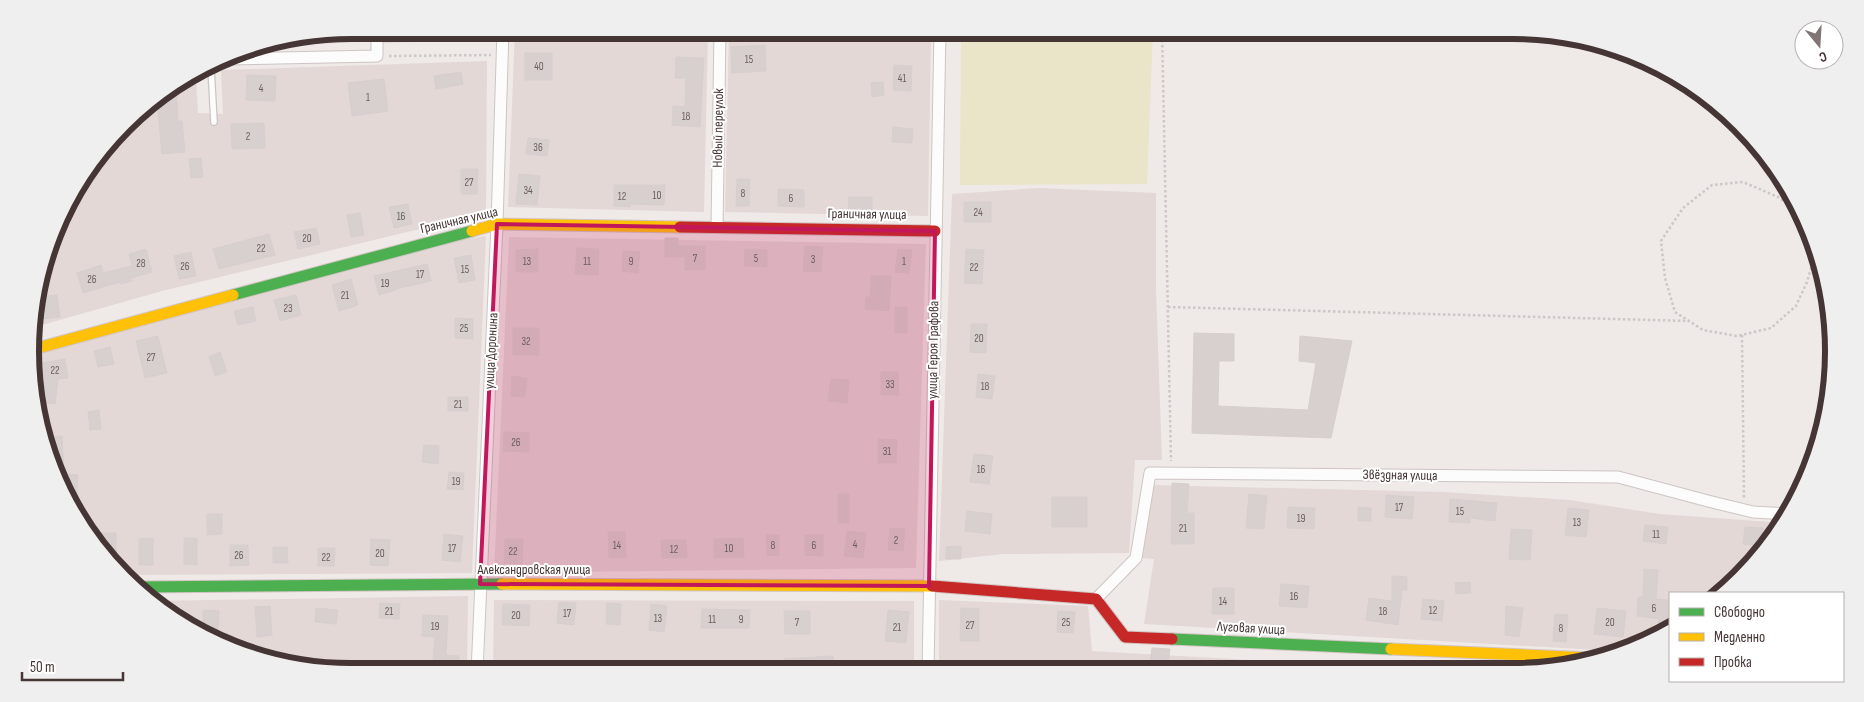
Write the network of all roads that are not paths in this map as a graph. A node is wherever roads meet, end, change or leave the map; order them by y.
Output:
1 (376, 39) edge
2 (503, 39) edge
3 (720, 39) edge
4 (940, 39) edge
5 (242, 59) edge
6 (212, 71) edge
7 (214, 122) dead end
8 (497, 224) junction
9 (717, 227) junction
10 (935, 231) junction
11 (39, 347) edge
12 (1779, 513) edge
13 (480, 584) junction
14 (929, 586) junction
15 (146, 587) edge
16 (1096, 599) junction
17 (1573, 657) edge
18 (477, 663) edge
19 (928, 663) edge

1 - 5 street
2 - 8 street, улица Доронина
3 - 9 street, Новый переулок
4 - 10 street, улица Героя Графова
6 - 7 lane
8 - 9 street, Граничная улица
8 - 11 street, Граничная улица
8 - 13 street, улица Доронина
9 - 10 street, Граничная улица
10 - 14 street, улица Героя Графова
12 - 16 street, Звёздная улица
13 - 14 street, Александровская улица
13 - 15 street, Александровская улица
13 - 18 street, улица Доронина
14 - 16 street
14 - 19 street, улица Героя Графова
16 - 17 street, Луговая улица

